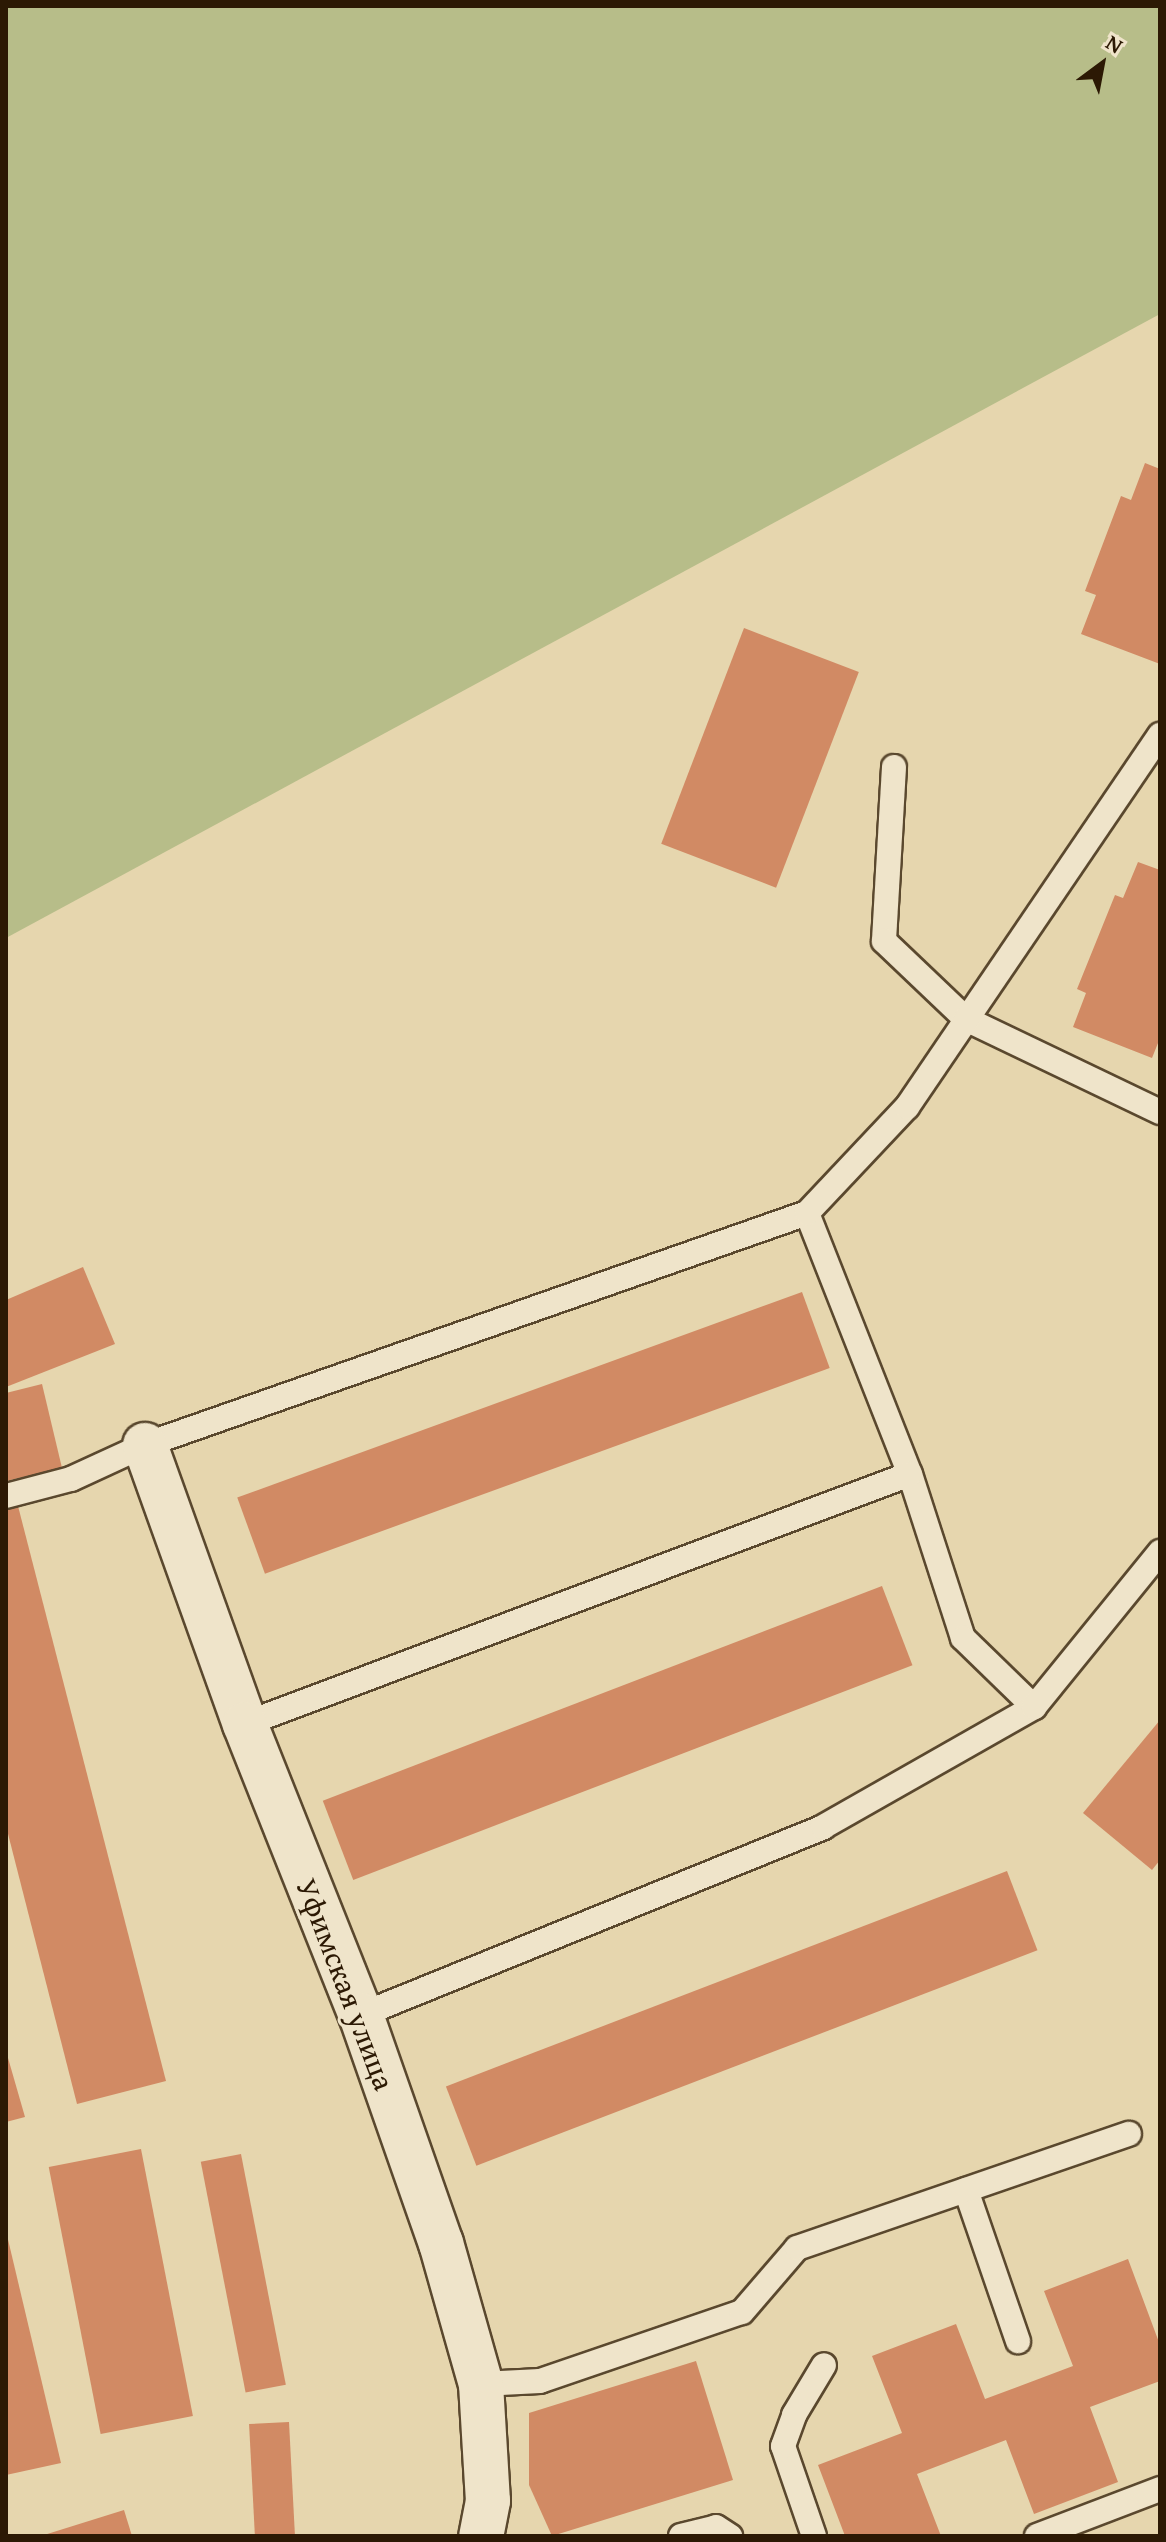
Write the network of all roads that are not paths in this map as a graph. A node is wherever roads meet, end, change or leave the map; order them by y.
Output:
1 (1160, 735) edge
2 (894, 767) dead end
3 (966, 1019) junction
4 (1160, 1112) edge
5 (807, 1213) junction
6 (145, 1445) junction
7 (910, 1474) junction
8 (6, 1496) edge
9 (1160, 1552) edge
10 (1034, 1707) junction
11 (245, 1724) junction
12 (361, 2015) junction
13 (1129, 2134) dead end
14 (966, 2190) junction
15 (1018, 2341) dead end
16 (824, 2365) dead end
17 (481, 2384) junction
18 (1160, 2489) edge
19 (481, 2536) edge
20 (681, 2536) edge
21 (730, 2536) edge
22 (814, 2536) edge
23 (1037, 2536) edge

1 - 3 lane
2 - 3 lane
3 - 4 lane
3 - 5 lane
5 - 6 lane
5 - 7 lane
6 - 8 lane
6 - 11 street, Уфимская улица
7 - 10 lane
7 - 11 lane
9 - 10 lane
10 - 12 lane
11 - 12 street, Уфимская улица
12 - 17 street, Уфимская улица
13 - 14 lane
14 - 15 lane
14 - 17 lane
16 - 22 lane
17 - 19 street, Уфимская улица
18 - 23 lane
20 - 21 lane

